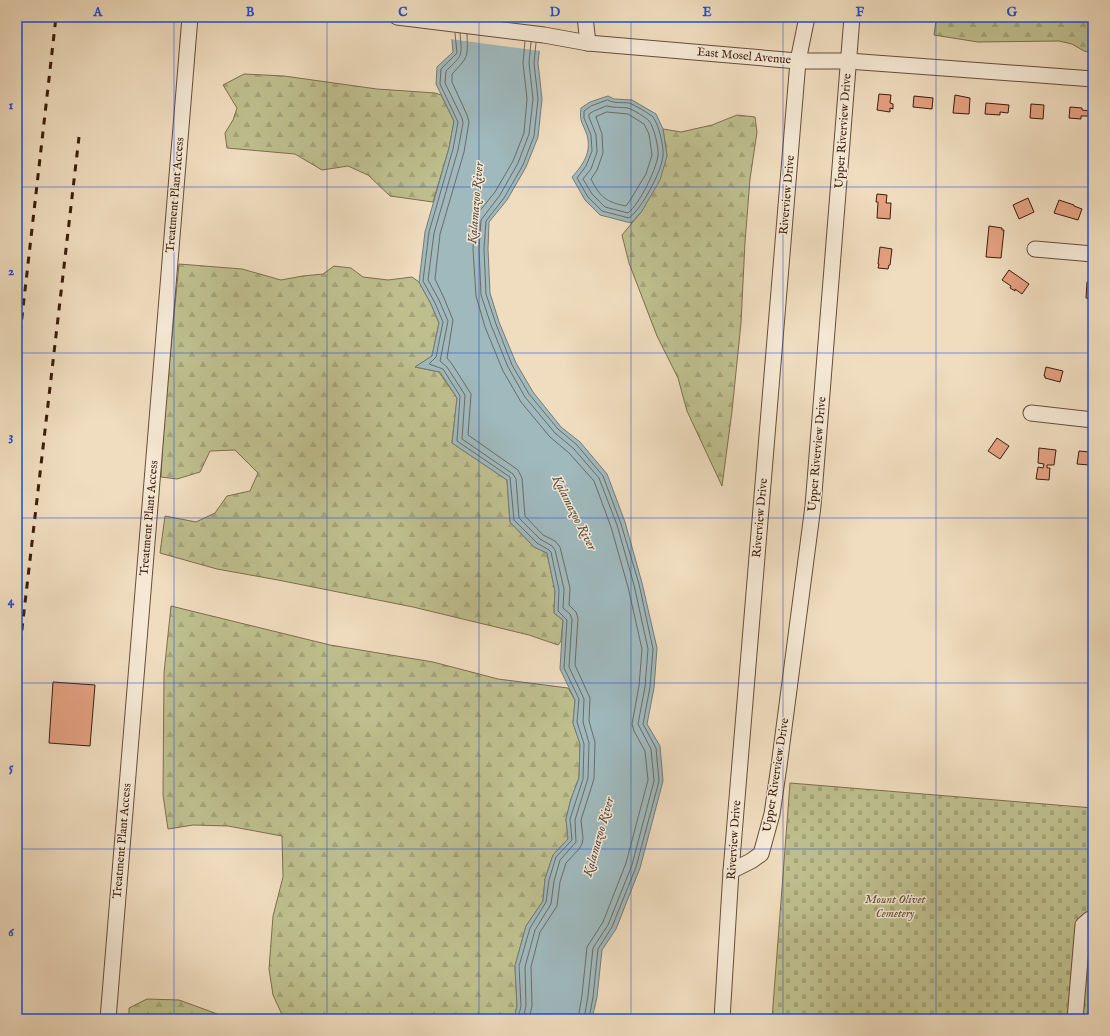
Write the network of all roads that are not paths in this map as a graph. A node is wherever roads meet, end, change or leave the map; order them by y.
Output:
1 (190, 17) edge
2 (397, 17) edge
3 (585, 17) edge
4 (807, 17) edge
5 (852, 17) edge
6 (588, 43) junction
7 (798, 61) junction
8 (848, 61) junction
9 (1093, 79) edge
10 (1035, 249) dead end
11 (1093, 254) edge
12 (1030, 413) dead end
13 (1093, 420) edge
14 (731, 871) junction
15 (1093, 918) edge
16 (1086, 972) edge
17 (108, 1019) edge
18 (722, 1019) edge
19 (1075, 1019) edge

1 - 17 street, Treatment Plant Access
2 - 6 street, East Mosel Avenue
3 - 6 street
4 - 7 street, Riverview Drive
5 - 8 street, Upper Riverview Drive
6 - 7 street, East Mosel Avenue
7 - 8 street, East Mosel Avenue
7 - 14 street, Riverview Drive
8 - 9 street, East Mosel Avenue
8 - 14 street, Upper Riverview Drive
10 - 11 street
12 - 13 street
14 - 18 street, Riverview Drive
15 - 16 street
16 - 19 street

